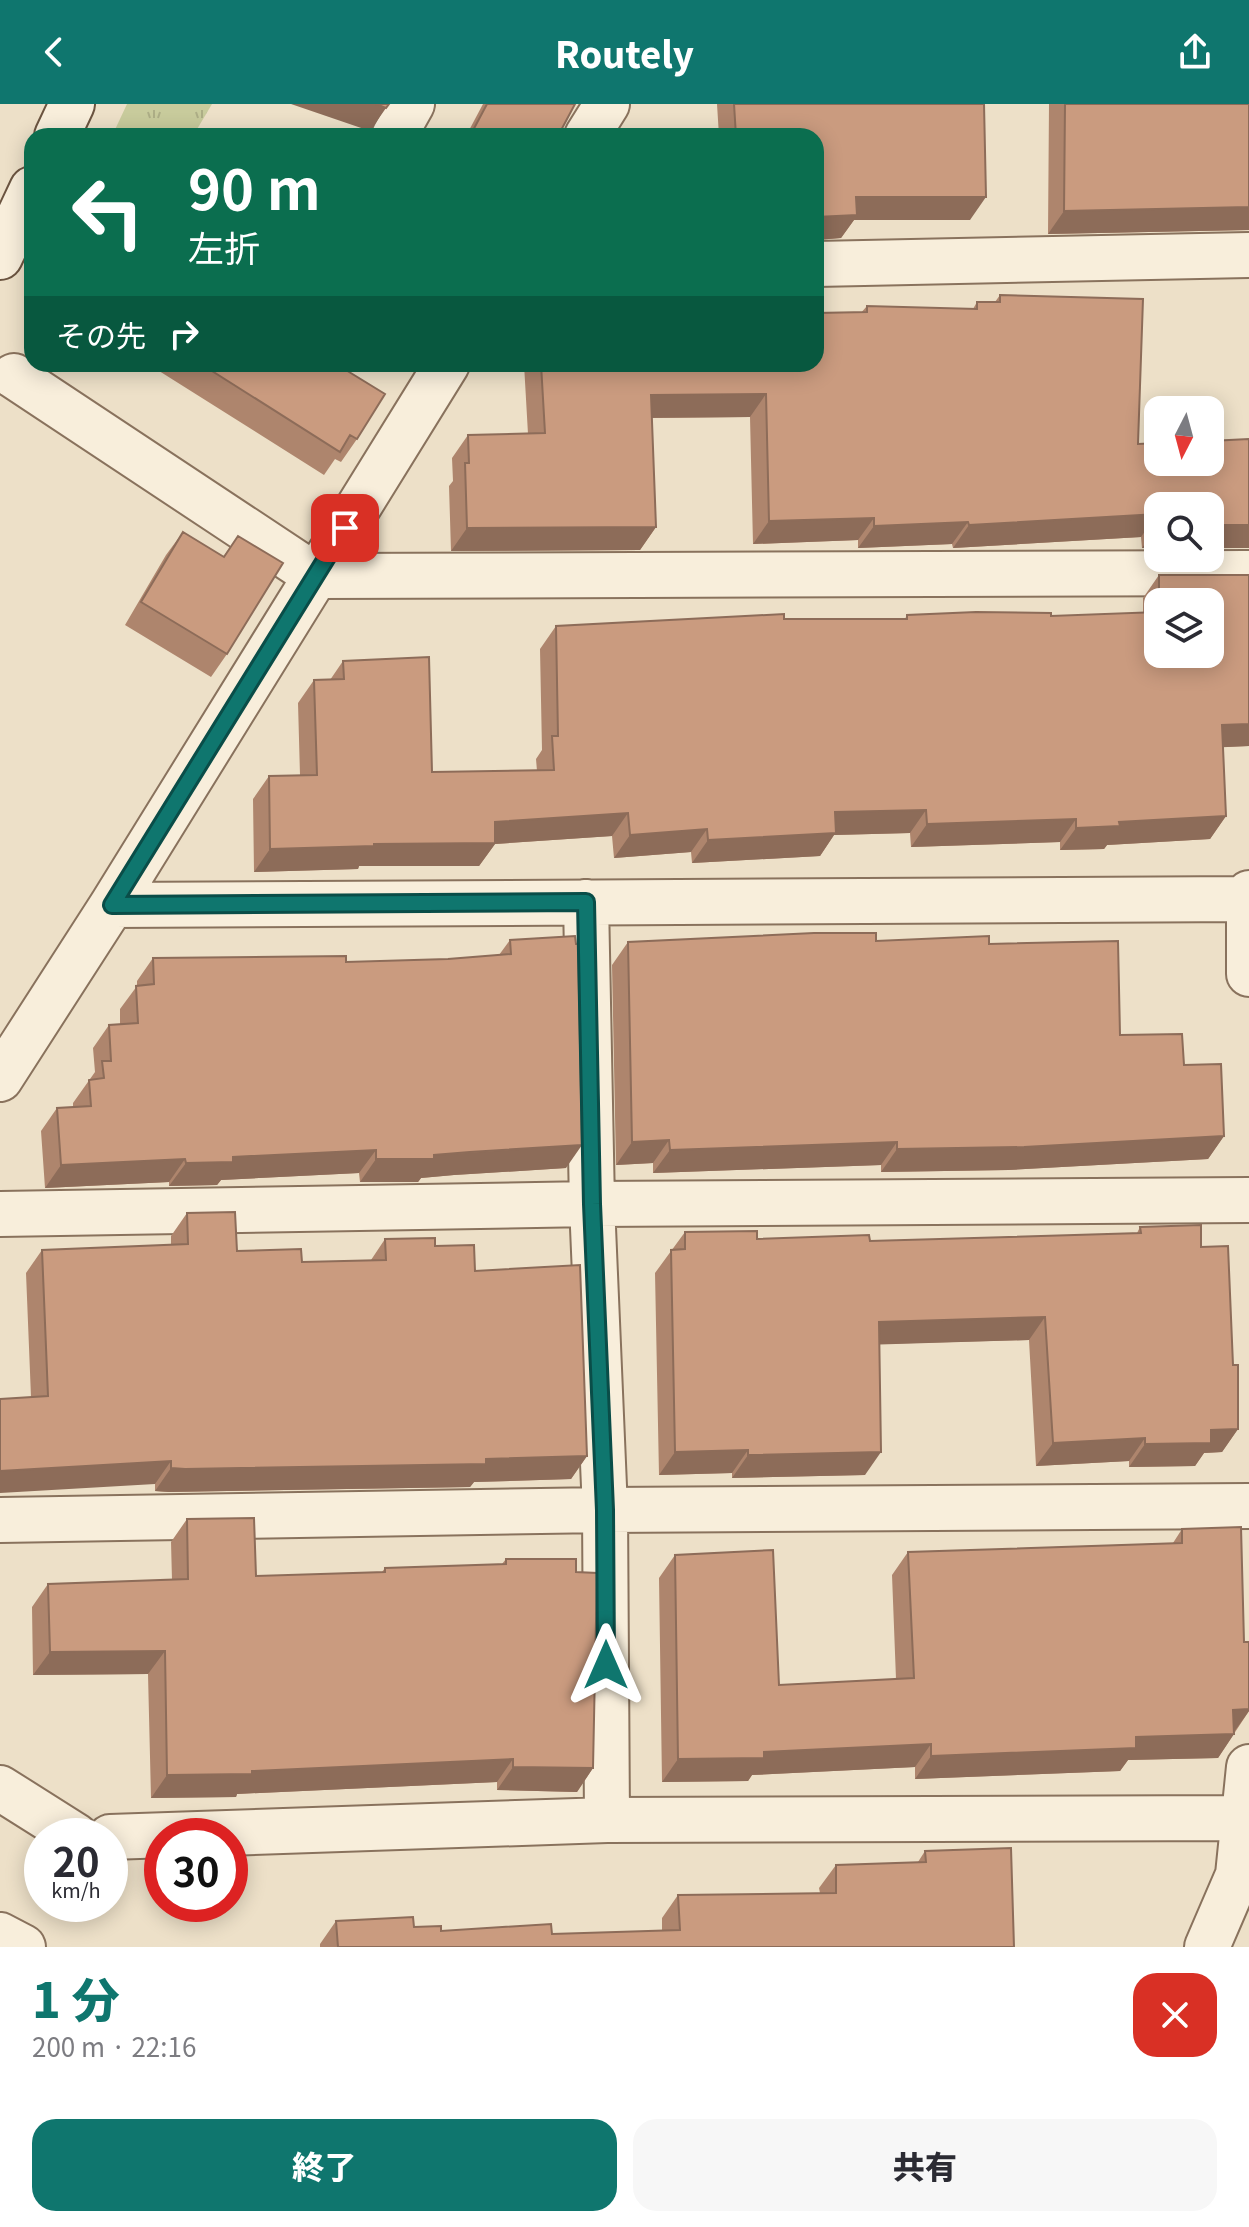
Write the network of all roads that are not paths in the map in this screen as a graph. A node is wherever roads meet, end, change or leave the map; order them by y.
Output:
1 (72, 104) edge
2 (412, 104) edge
3 (607, 104) edge
4 (61, 128) edge
5 (398, 128) edge
6 (592, 128) edge
7 (24, 206) edge
8 (1249, 255) edge
9 (0, 257) edge
10 (824, 264) edge
11 (428, 372) edge
12 (14, 376) dead end
13 (1249, 573) edge
14 (316, 576) junction
15 (1248, 896) edge
16 (586, 902) junction
17 (112, 905) junction
18 (1249, 974) edge
19 (0, 1079) edge
20 (1249, 1200) edge
21 (592, 1204) junction
22 (0, 1214) edge
23 (1249, 1506) edge
24 (605, 1510) junction
25 (0, 1520) edge
26 (1249, 1767) edge
27 (0, 1788) edge
28 (48, 1818) edge
29 (1244, 1818) junction
30 (607, 1820) junction
31 (128, 1836) edge
32 (1243, 1876) edge
33 (0, 1935) edge
34 (23, 1947) edge
35 (1207, 1947) edge

1 - 4 street
2 - 5 street
3 - 6 street
7 - 9 street
8 - 10 street
11 - 14 street
12 - 14 street
13 - 14 street
14 - 17 street
15 - 16 street
15 - 18 street
16 - 17 street
16 - 21 street
17 - 19 street
20 - 21 street
21 - 22 street
21 - 24 street
23 - 24 street
24 - 25 street
24 - 30 street
26 - 29 street
27 - 28 street
29 - 30 street
29 - 32 street
30 - 31 street
32 - 35 street
33 - 34 street

